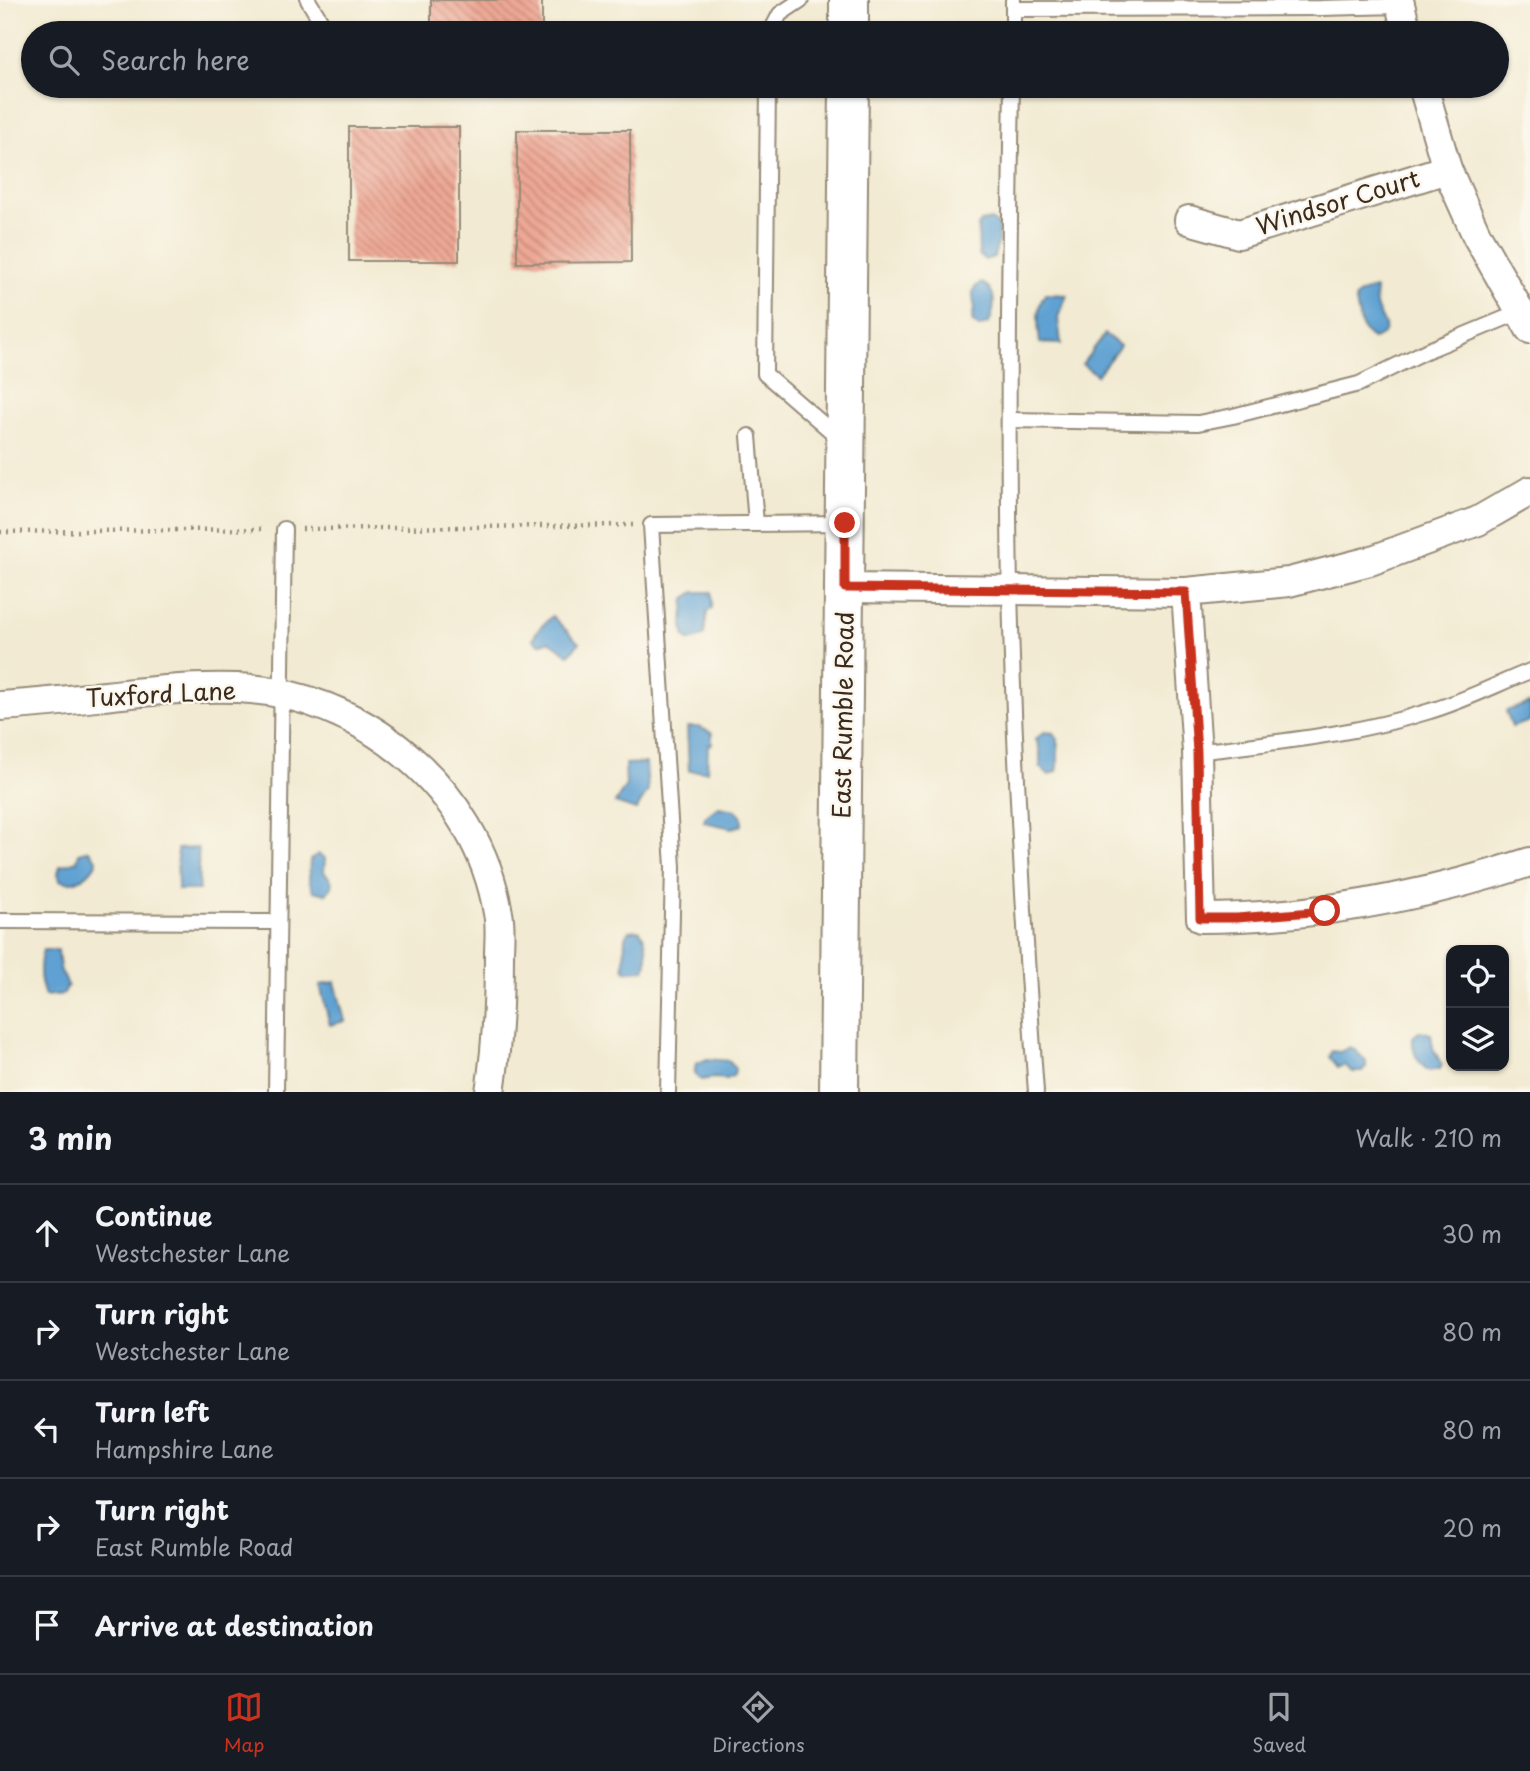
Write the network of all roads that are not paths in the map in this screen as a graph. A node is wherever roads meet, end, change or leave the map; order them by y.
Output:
1 (308, 0) edge
2 (801, 0) edge
3 (849, 0) edge
4 (1399, 3) edge
5 (1013, 5) edge
6 (321, 21) edge
7 (777, 21) edge
8 (849, 21) edge
9 (1404, 21) edge
10 (768, 98) edge
11 (849, 98) edge
12 (1012, 98) edge
13 (1426, 98) edge
14 (1447, 169) junction
15 (1189, 220) dead end
16 (1525, 321) edge
17 (1009, 420) junction
18 (749, 436) dead end
19 (846, 443) junction
20 (1530, 491) edge
21 (845, 523) junction
22 (756, 524) junction
23 (284, 529) road end
24 (845, 588) junction
25 (1010, 590) junction
26 (1186, 592) junction
27 (1530, 671) edge
28 (282, 694) junction
29 (0, 706) edge
30 (1197, 752) junction
31 (1530, 862) edge
32 (0, 921) edge
33 (278, 922) junction
34 (276, 1092) edge
35 (489, 1092) edge
36 (668, 1092) edge
37 (839, 1092) edge
38 (1036, 1092) edge

1 - 6 lane
2 - 7 lane
3 - 8 street
4 - 5 lane
4 - 9 street
10 - 19 lane
11 - 19 street, East Rumble Road
12 - 17 lane
13 - 14 street
14 - 15 street, Windsor Court
14 - 16 street
16 - 17 lane
17 - 25 lane
18 - 22 lane
19 - 21 street, East Rumble Road
20 - 26 street
21 - 22 lane
21 - 24 street, East Rumble Road
22 - 36 lane
23 - 28 lane
24 - 25 street
24 - 37 street, East Rumble Road
25 - 26 street
25 - 38 lane
26 - 30 street
27 - 30 lane
28 - 29 street, Tuxford Lane
28 - 33 lane
28 - 35 street, Tuxford Lane
30 - 31 street
32 - 33 lane
33 - 34 lane

